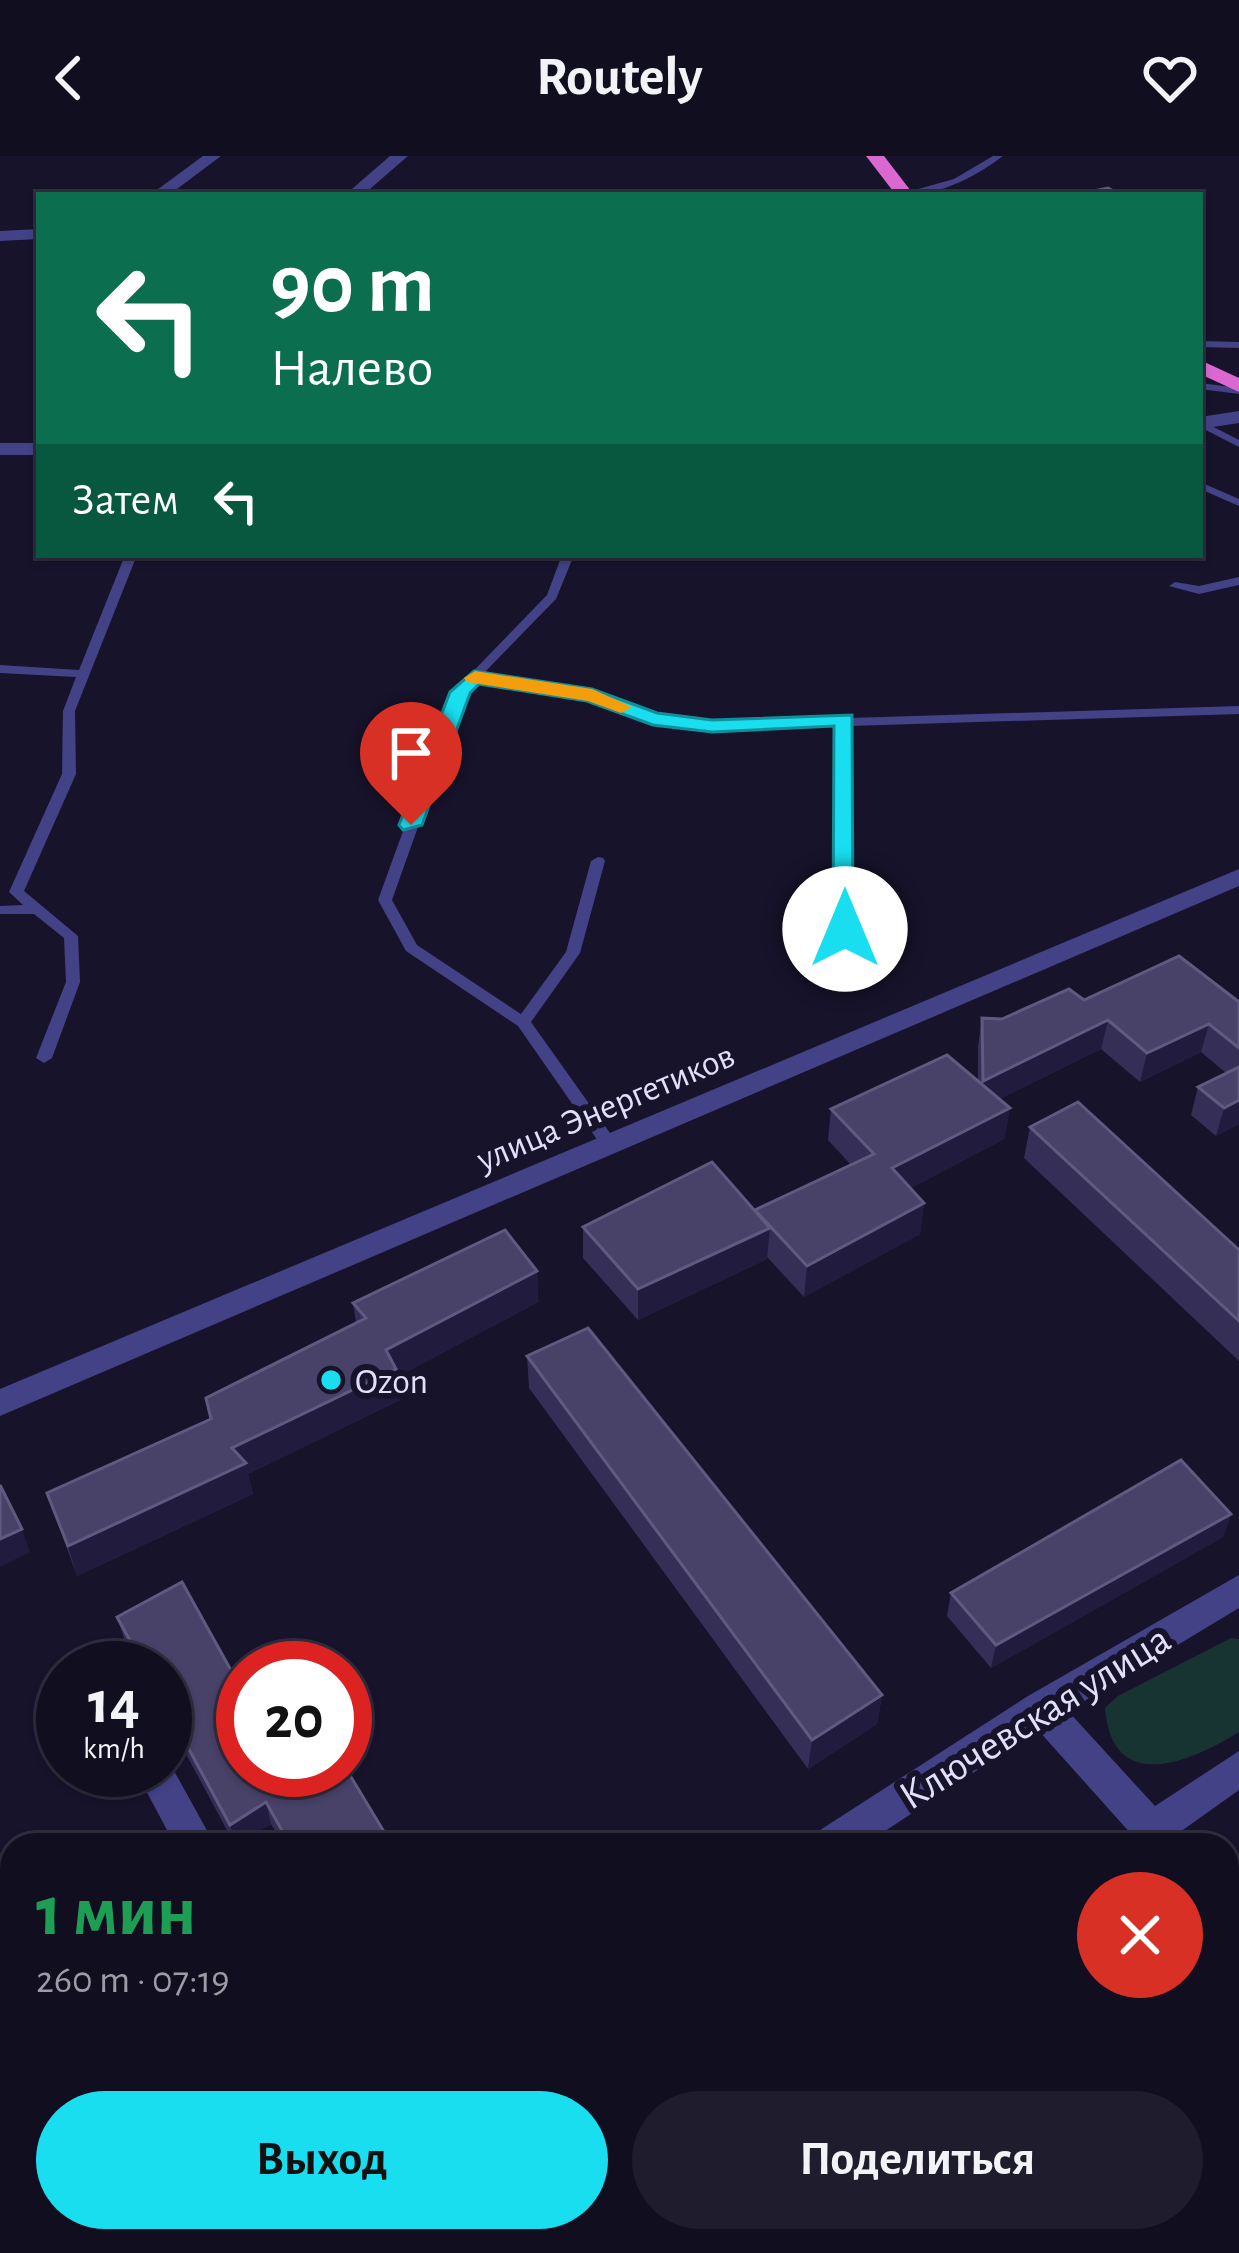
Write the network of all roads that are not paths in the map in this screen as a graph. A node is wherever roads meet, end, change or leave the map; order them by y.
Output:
1 (213, 156) edge
2 (400, 156) edge
3 (875, 156) edge
4 (999, 156) edge
5 (162, 192) edge
6 (357, 192) edge
7 (902, 192) edge
8 (915, 192) edge
9 (36, 234) edge
10 (0, 236) edge
11 (1203, 344) edge
12 (1239, 345) edge
13 (1203, 368) edge
14 (1203, 386) edge
15 (1239, 389) edge
16 (1239, 417) edge
17 (1203, 423) edge
18 (1203, 425) edge
19 (1239, 444) edge
20 (0, 449) edge
21 (36, 449) edge
22 (1203, 486) edge
23 (1239, 503) edge
24 (129, 558) edge
25 (567, 558) edge
26 (1239, 581) edge
27 (1175, 586) dead end
28 (0, 669) edge
29 (81, 674) junction
30 (474, 677) junction
31 (1239, 710) edge
32 (844, 719) junction
33 (598, 861) dead end
34 (1239, 877) edge
35 (38, 909) junction
36 (0, 910) edge
37 (845, 929) dead end
38 (523, 1022) junction
39 (44, 1058) dead end
40 (611, 1147) junction
41 (0, 1403) edge
42 (1239, 1590) edge
43 (1041, 1708) junction
44 (1239, 1768) edge
45 (169, 1797) edge
46 (189, 1833) edge
47 (849, 1833) edge
48 (1155, 1833) edge
49 (1164, 1833) edge

1 - 5 street
2 - 6 street
3 - 7 highway
4 - 8 lane
9 - 10 street
11 - 12 lane
13 - 15 highway
14 - 15 lane
16 - 17 street
18 - 19 lane
20 - 21 street
22 - 23 lane
24 - 29 lane
25 - 30 lane
26 - 27 lane
28 - 29 lane
29 - 35 lane
30 - 32 lane
30 - 38 lane
31 - 32 lane
32 - 37 lane
33 - 38 lane
34 - 40 street, улица Энергетиков
35 - 36 lane
35 - 39 lane
38 - 40 lane
40 - 41 street, улица Энергетиков
42 - 43 street, Ключевская улица
43 - 47 street, Ключевская улица
43 - 48 street
44 - 49 street
45 - 46 street

